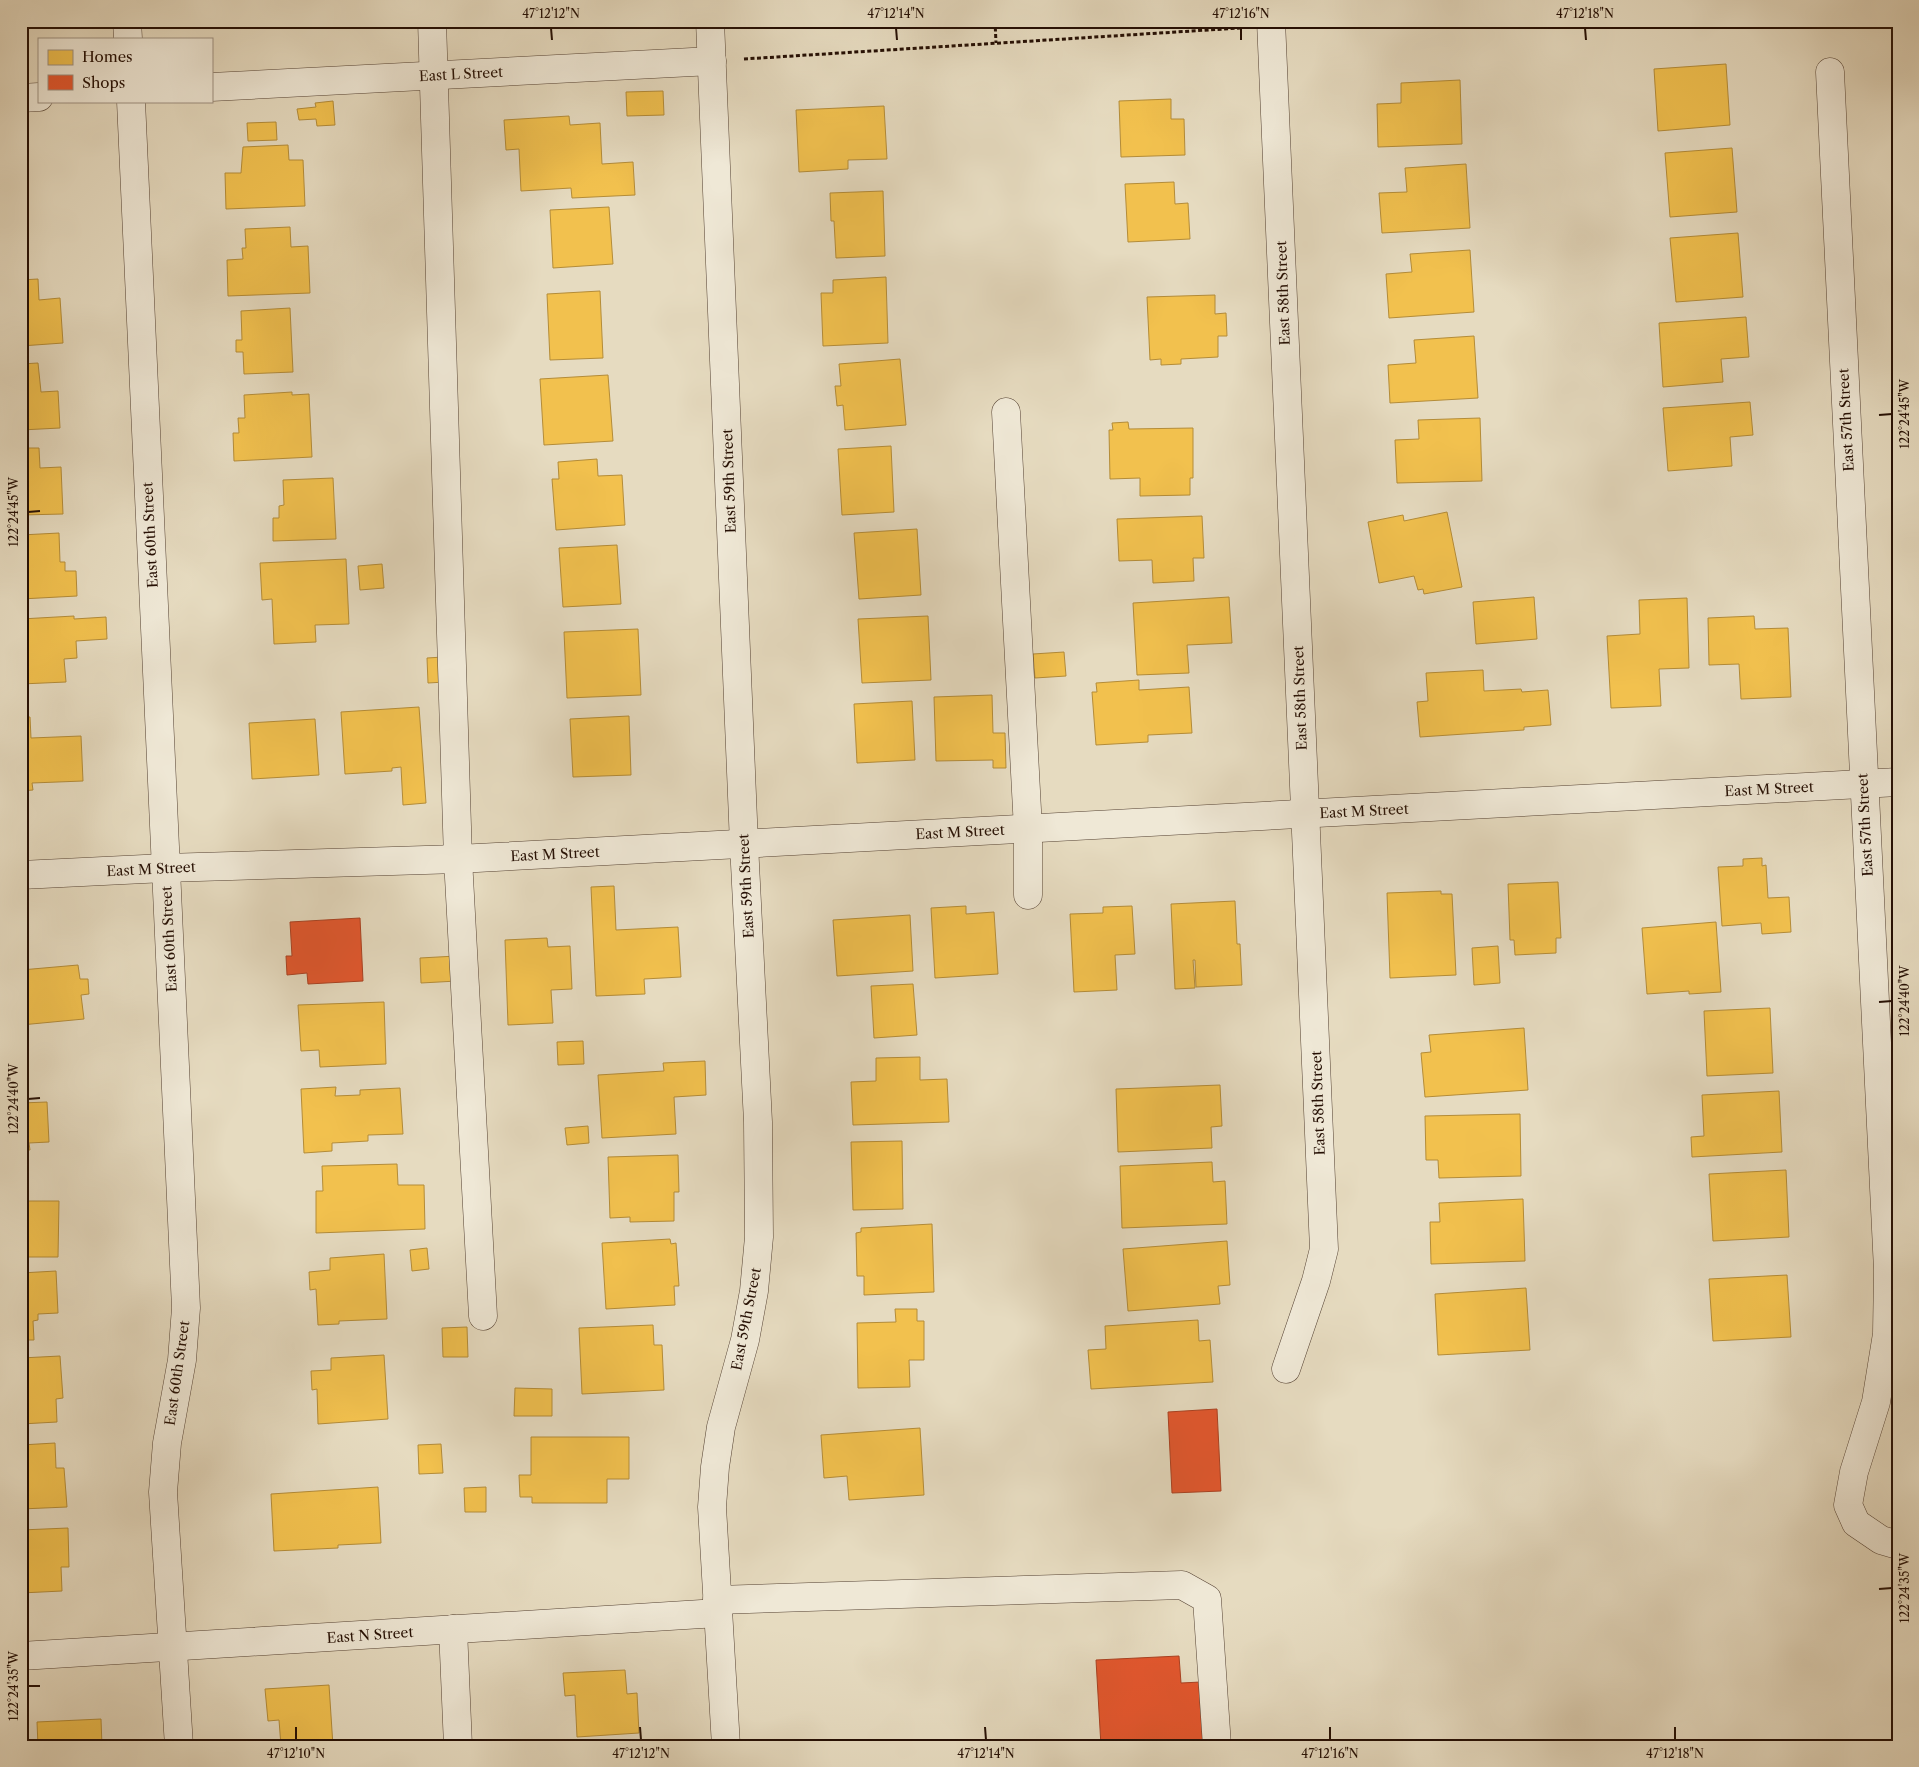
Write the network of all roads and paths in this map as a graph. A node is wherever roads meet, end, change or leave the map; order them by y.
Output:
1 (127, 21) edge
2 (432, 21) edge
3 (710, 21) edge
4 (996, 21) edge
5 (1347, 21) edge
6 (1271, 24) edge
7 (128, 38) edge
8 (996, 43) junction
9 (712, 60) junction
10 (1830, 72) dead end
11 (434, 76) junction
12 (212, 88) edge
13 (38, 97) edge
14 (21, 98) edge
15 (130, 102) edge
16 (1006, 412) dead end
17 (1898, 782) edge
18 (1863, 784) junction
19 (1305, 814) junction
20 (1028, 829) junction
21 (744, 844) junction
22 (458, 859) junction
23 (165, 868) junction
24 (21, 875) edge
25 (1028, 895) dead end
26 (483, 1316) dead end
27 (1286, 1369) dead end
28 (1898, 1545) edge
29 (718, 1606) junction
30 (453, 1629) junction
31 (172, 1647) junction
32 (21, 1656) edge
33 (179, 1746) edge
34 (458, 1746) edge
35 (726, 1746) edge
36 (1217, 1746) edge

1 - 7 street
2 - 11 street
3 - 9 street, East 59th Street
4 - 8 path
5 - 6 path
6 - 8 path
6 - 19 street, East 58th Street
8 - 9 path
9 - 11 street, East L Street
9 - 21 street, East 59th Street
10 - 18 street, East 57th Street
11 - 12 street, East L Street
11 - 22 street
13 - 14 street
15 - 23 street, East 60th Street
16 - 20 street
17 - 18 street, East M Street
18 - 19 street, East M Street
18 - 28 street, East 57th Street
19 - 20 street, East M Street
19 - 27 street, East 58th Street
20 - 21 street, East M Street
20 - 25 street
21 - 22 street, East M Street
21 - 29 street, East 59th Street
22 - 23 street, East M Street
22 - 26 street
23 - 24 street, East M Street
23 - 31 street, East 60th Street
29 - 30 street, East N Street
29 - 35 street, East 59th Street
29 - 36 street, East N Street
30 - 31 street, East N Street
30 - 34 street
31 - 32 street, East N Street
31 - 33 street, East 60th Street

